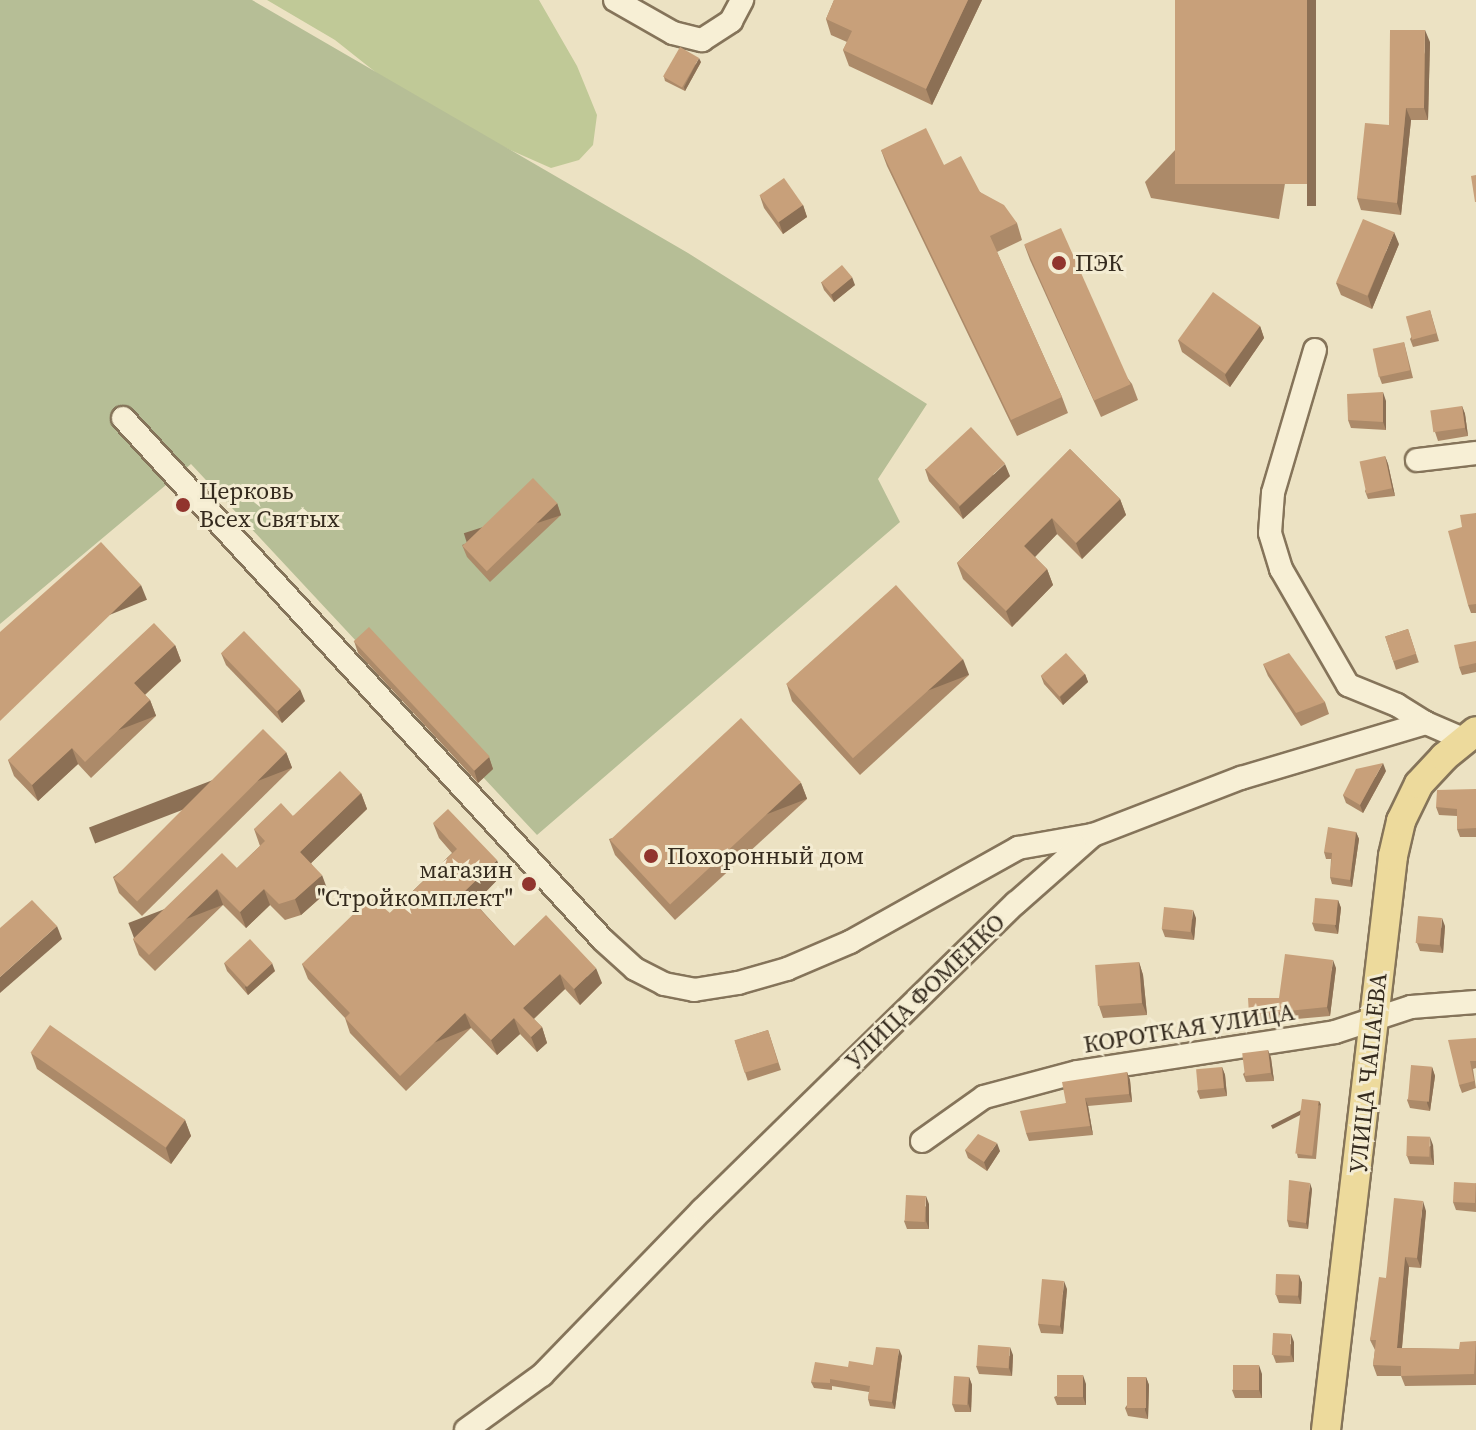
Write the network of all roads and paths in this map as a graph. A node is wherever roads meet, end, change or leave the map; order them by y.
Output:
1 (615, 0) edge
2 (742, 0) edge
3 (1315, 350) dead end
4 (123, 418) dead end
5 (1476, 453) edge
6 (1417, 460) dead end
7 (1426, 723) junction
8 (1470, 735) edge
9 (1093, 835) junction
10 (1476, 1002) edge
11 (1373, 1020) junction
12 (922, 1141) dead end
13 (466, 1430) edge
14 (1326, 1430) edge

1 - 2 street
3 - 7 street
4 - 9 street
5 - 6 street
7 - 8 street
7 - 9 street, УЛИЦА ФОМЕНКО
8 - 11 main road, УЛИЦА ЧАПАЕВА
9 - 13 street, УЛИЦА ФОМЕНКО
10 - 11 street, КОРОТКАЯ УЛИЦА
11 - 12 street, КОРОТКАЯ УЛИЦА
11 - 14 main road, УЛИЦА ЧАПАЕВА

